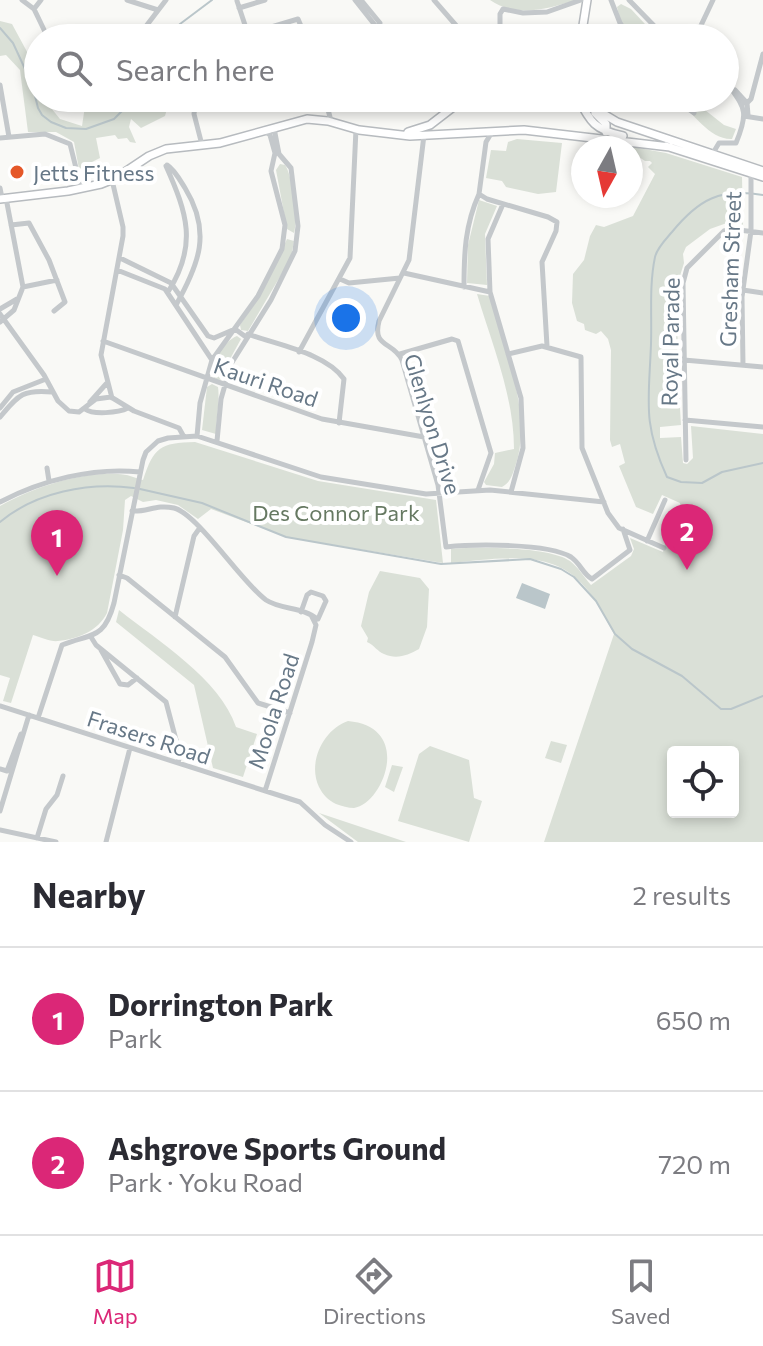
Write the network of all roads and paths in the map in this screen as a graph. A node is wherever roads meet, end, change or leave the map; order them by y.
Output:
1 (22, 0) edge
2 (41, 0) edge
3 (127, 0) edge
4 (166, 0) edge
5 (265, 0) edge
6 (358, 0) edge
7 (434, 0) edge
8 (583, 0) edge
9 (611, 0) edge
10 (629, 0) edge
11 (713, 0) edge
12 (238, 5) edge
13 (34, 9) junction
14 (158, 10) junction
15 (41, 24) edge
16 (148, 24) edge
17 (245, 24) edge
18 (281, 24) edge
19 (300, 24) edge
20 (377, 24) edge
21 (455, 24) edge
22 (501, 24) edge
23 (583, 24) edge
24 (621, 24) edge
25 (652, 24) edge
26 (702, 24) edge
27 (763, 57) edge
28 (754, 83) junction
29 (0, 85) edge
30 (762, 89) edge
31 (752, 92) junction
32 (739, 96) edge
33 (744, 102) junction
34 (194, 112) edge
35 (329, 112) edge
36 (445, 112) edge
37 (586, 112) edge
38 (597, 112) edge
39 (601, 112) edge
40 (746, 117) junction
41 (763, 119) edge
42 (331, 121) junction
43 (435, 122) junction
44 (274, 127) junction
45 (356, 129) junction
46 (264, 130) junction
47 (487, 131) junction
48 (424, 132) junction
49 (470, 132) junction
50 (606, 132) junction
51 (586, 136) edge
52 (598, 136) edge
53 (9, 137) junction
54 (0, 138) edge
55 (643, 143) edge
56 (275, 144) junction
57 (202, 145) junction
58 (670, 147) junction
59 (712, 157) junction
60 (289, 164) junction
61 (272, 165) junction
62 (752, 171) junction
63 (763, 171) edge
64 (763, 177) edge
65 (112, 180) junction
66 (0, 188) edge
67 (81, 188) junction
68 (479, 194) junction
69 (2, 198) edge
70 (503, 204) junction
71 (194, 205) junction
72 (182, 208) junction
73 (11, 225) junction
74 (751, 231) junction
75 (763, 233) edge
76 (284, 235) junction
77 (297, 236) junction
78 (120, 258) junction
79 (117, 270) junction
80 (403, 275) junction
81 (340, 279) junction
82 (57, 280) junction
83 (173, 284) junction
84 (23, 287) junction
85 (464, 287) junction
86 (743, 290) junction
87 (168, 292) junction
88 (490, 292) junction
89 (763, 293) edge
90 (20, 296) junction
91 (181, 297) junction
92 (176, 305) junction
93 (54, 311) dead end
94 (1, 318) edge
95 (235, 329) junction
96 (247, 335) junction
97 (103, 341) junction
98 (547, 346) junction
99 (299, 352) junction
100 (400, 354) junction
101 (508, 354) junction
102 (212, 360) junction
103 (684, 360) junction
104 (743, 365) junction
105 (763, 367) edge
106 (206, 378) junction
107 (46, 379) junction
108 (106, 381) junction
109 (225, 385) junction
110 (53, 392) junction
111 (110, 397) junction
112 (86, 407) junction
113 (0, 408) edge
114 (128, 408) junction
115 (0, 417) edge
116 (685, 420) junction
117 (339, 423) junction
118 (763, 427) edge
119 (197, 436) junction
120 (184, 437) junction
121 (424, 437) junction
122 (217, 441) junction
123 (686, 460) dead end
124 (47, 468) dead end
125 (139, 475) junction
126 (49, 481) junction
127 (478, 490) junction
128 (511, 492) junction
129 (440, 494) junction
130 (665, 500) dead end
131 (0, 502) edge
132 (604, 502) junction
133 (132, 511) junction
134 (199, 529) junction
135 (623, 529) junction
136 (647, 541) junction
137 (664, 548) dead end
138 (119, 575) junction
139 (301, 612) junction
140 (175, 617) junction
141 (316, 620) junction
142 (91, 637) junction
143 (100, 648) junction
144 (137, 678) junction
145 (0, 706) edge
146 (290, 713) junction
147 (29, 715) junction
148 (38, 718) junction
149 (24, 730) junction
150 (130, 748) junction
151 (178, 763) junction
152 (4, 770) edge
153 (63, 776) dead end
154 (265, 791) junction
155 (0, 811) edge
156 (0, 830) edge
157 (37, 838) junction
158 (56, 842) edge
159 (106, 842) edge
160 (351, 842) edge

1 - 13 street
2 - 13 street
3 - 14 street
4 - 14 street
5 - 12 street
6 - 20 street
7 - 21 street
8 - 22 street
8 - 23 main road
9 - 24 street
10 - 25 street
11 - 26 street
12 - 17 street
13 - 15 street
14 - 16 street
18 - 19 street
27 - 28 street
28 - 30 street
28 - 31 street
29 - 53 street
30 - 31 street
31 - 33 street
32 - 33 street
33 - 40 street
34 - 57 street
35 - 42 street
36 - 43 main road
37 - 50 main road
38 - 50 main road
39 - 59 main road
40 - 41 street
40 - 59 street
42 - 44 main road
42 - 45 main road
43 - 48 main road
43 - 49 main road
44 - 46 main road
44 - 56 street
45 - 48 main road
45 - 81 street
46 - 56 street
46 - 57 main road
47 - 49 main road
47 - 51 main road
47 - 68 street
48 - 49 main road
48 - 80 street, Glenlyon Drive
50 - 52 main road
50 - 58 main road
53 - 54 street
53 - 67 street
55 - 58 main road
56 - 60 street
56 - 61 street
57 - 65 main road
58 - 59 main road
59 - 62 main road
60 - 61 street
60 - 77 street
61 - 76 street
62 - 63 main road
62 - 64 main road
62 - 74 street, Gresham Street
65 - 67 main road
65 - 78 street
66 - 69 street
67 - 69 main road
68 - 70 street
68 - 85 street
69 - 73 street
70 - 88 street
70 - 98 street
71 - 72 street
71 - 72 street
71 - 91 street
72 - 83 street
73 - 82 street
73 - 84 street
74 - 75 street, Royal Parade
74 - 86 street, Gresham Street
74 - 103 street, Royal Parade
76 - 77 street
76 - 95 street
77 - 96 street
78 - 79 street
78 - 83 street
79 - 87 street
79 - 97 street
80 - 81 street
80 - 85 street
80 - 100 street, Glenlyon Drive
81 - 99 street
82 - 84 street
82 - 93 street
83 - 87 street
83 - 91 street
84 - 90 street
85 - 88 street
86 - 89 street
86 - 104 street, Gresham Street
87 - 92 street
88 - 101 street
90 - 94 street
90 - 94 street
91 - 92 street
91 - 95 street
92 - 102 street
94 - 107 street
95 - 96 street
95 - 102 street
96 - 99 street
96 - 109 street
97 - 106 street, Kauri Road
97 - 108 street
98 - 101 street
98 - 132 street
99 - 117 street
100 - 121 street, Glenlyon Drive
100 - 127 street
101 - 128 street
102 - 106 street
103 - 104 street
103 - 116 street, Royal Parade
104 - 105 street
106 - 109 street, Kauri Road
106 - 119 street
107 - 110 street
107 - 113 street
108 - 111 street
108 - 112 street
109 - 117 street, Kauri Road
109 - 122 street
110 - 112 street
110 - 115 street
111 - 112 street
111 - 114 street
112 - 114 street
114 - 120 street
116 - 118 street
116 - 123 street, Royal Parade
117 - 121 street, Kauri Road
119 - 120 street
119 - 122 street
120 - 125 street
121 - 129 street, Glenlyon Drive
122 - 129 street
124 - 126 street
125 - 126 street
125 - 133 street
126 - 131 street
127 - 128 street
127 - 129 street
128 - 132 street
129 - 135 street, Glenlyon Drive
130 - 136 street
132 - 135 street
133 - 134 street
133 - 138 street
134 - 139 street
134 - 140 street
135 - 136 street
136 - 137 street
138 - 140 street
138 - 142 street
139 - 141 street
139 - 141 street, Moola Road
140 - 146 street
141 - 146 street, Moola Road
142 - 143 street
142 - 148 street
143 - 144 street
143 - 144 street
144 - 151 street
145 - 147 street, Frasers Road
146 - 154 street, Moola Road
147 - 148 street, Frasers Road
147 - 149 street
148 - 150 street, Frasers Road
149 - 152 street
149 - 155 street
150 - 151 street, Frasers Road
150 - 159 street
151 - 154 street, Frasers Road
153 - 157 street
154 - 160 street, Frasers Road
156 - 157 street
157 - 158 street

